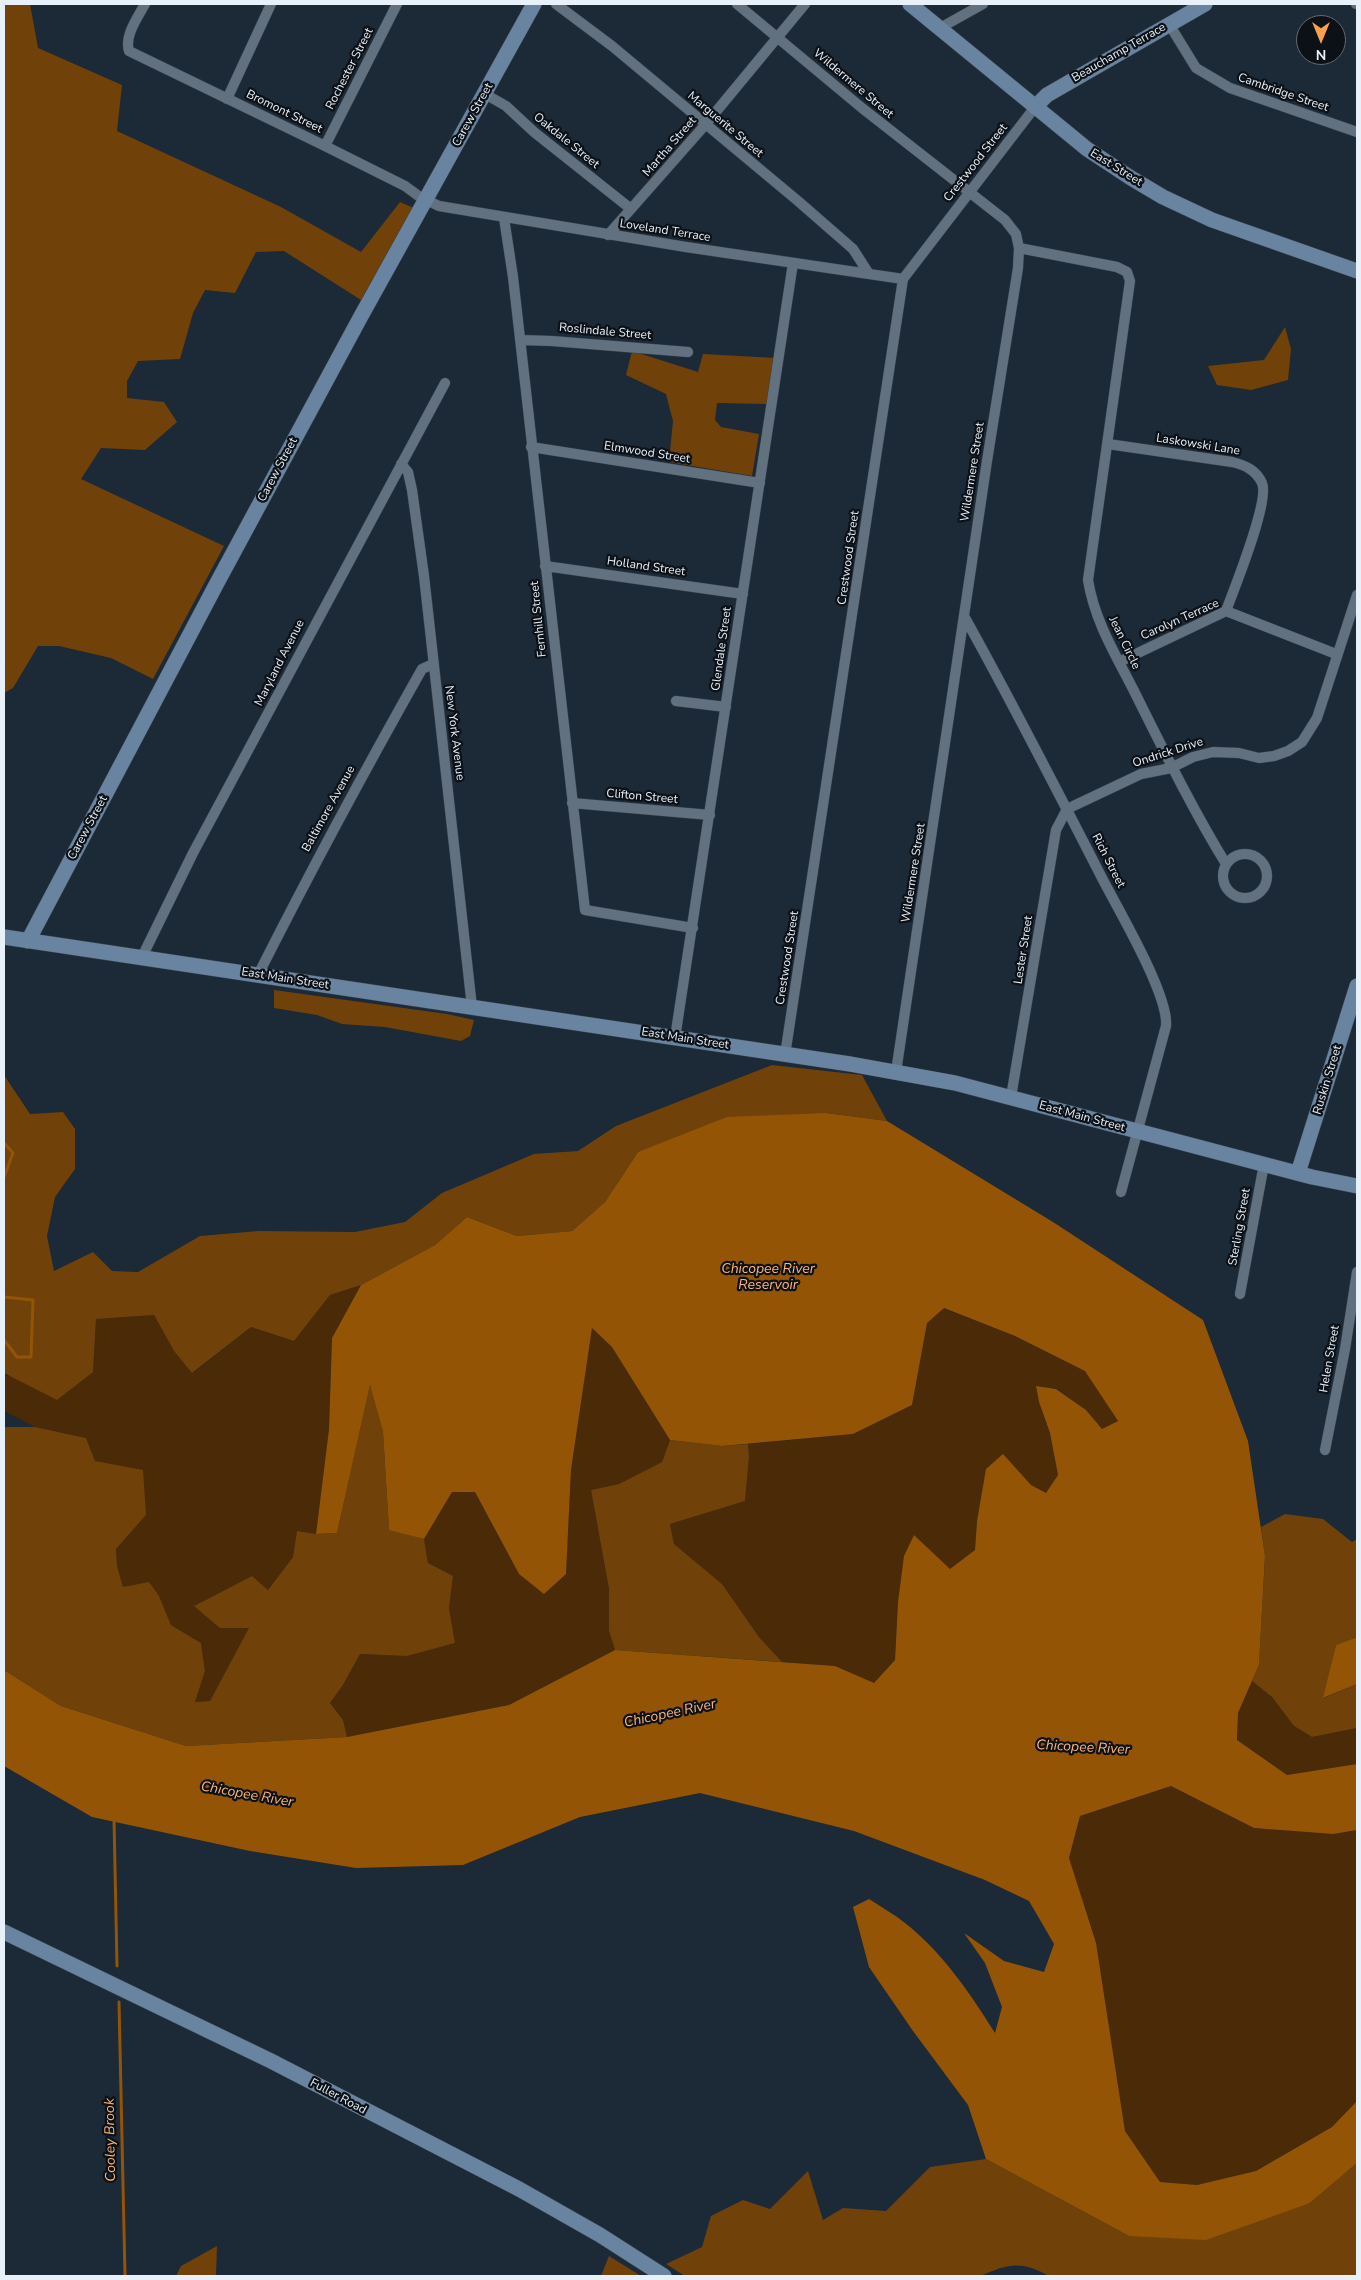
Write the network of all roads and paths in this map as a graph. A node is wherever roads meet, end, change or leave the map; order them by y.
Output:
1 (145, 4) edge
2 (271, 4) edge
3 (397, 4) edge
4 (534, 4) edge
5 (556, 4) edge
6 (738, 4) edge
7 (805, 4) edge
8 (910, 4) edge
9 (983, 4) edge
10 (1205, 4) edge
11 (1170, 24) junction
12 (940, 28) junction
13 (778, 37) junction
14 (485, 94) junction
15 (226, 98) junction
16 (1035, 106) junction
17 (705, 125) junction
18 (1357, 132) edge
19 (325, 146) junction
20 (967, 192) junction
21 (425, 200) junction
22 (631, 209) junction
23 (504, 218) junction
24 (608, 235) junction
25 (1019, 248) junction
26 (793, 263) junction
27 (1357, 271) edge
28 (869, 274) junction
29 (903, 279) junction
30 (520, 340) junction
31 (688, 352) dead end
32 (445, 383) dead end
33 (1108, 444) junction
34 (531, 447) junction
35 (401, 464) junction
36 (760, 483) junction
37 (545, 566) junction
38 (743, 594) junction
39 (1357, 595) edge
40 (1226, 611) junction
41 (964, 616) junction
42 (1336, 654) junction
43 (1119, 662) junction
44 (433, 664) junction
45 (676, 701) dead end
46 (726, 707) junction
47 (1171, 768) junction
48 (572, 803) junction
49 (1067, 809) junction
50 (710, 815) junction
51 (1226, 864) junction
52 (693, 928) junction
53 (4, 938) edge
54 (28, 941) junction
55 (142, 957) junction
56 (258, 975) junction
57 (1357, 986) edge
58 (472, 1007) junction
59 (675, 1038) junction
60 (785, 1054) junction
61 (896, 1072) junction
62 (1011, 1098) junction
63 (1138, 1132) junction
64 (1264, 1164) junction
65 (1298, 1174) junction
66 (1357, 1186) edge
67 (1121, 1192) dead end
68 (1357, 1272) edge
69 (1240, 1294) dead end
70 (1325, 1450) dead end
71 (4, 1932) edge
72 (664, 2276) edge

1 - 15 street, Bromont Street
2 - 15 street
3 - 19 street, Rochester Street
4 - 14 main road, Carew Street
5 - 17 street, Marguerite Street
6 - 13 street, Wildermere Street
7 - 13 street, Martha Street
8 - 12 main road, East Street
9 - 12 street
10 - 11 main road, Beauchamp Terrace
11 - 16 main road, Beauchamp Terrace
11 - 18 street, Cambridge Street
12 - 16 main road, East Street
13 - 17 street, Martha Street
13 - 20 street, Wildermere Street
14 - 21 main road, Carew Street
14 - 22 street, Oakdale Street
15 - 19 street, Bromont Street
16 - 20 street, Crestwood Street
16 - 27 main road, East Street
17 - 22 street, Martha Street
17 - 28 street, Marguerite Street
19 - 21 street, Bromont Street
20 - 25 street, Wildermere Street
20 - 29 street, Crestwood Street
21 - 23 street, Loveland Terrace
21 - 54 main road, Carew Street
22 - 24 street, Martha Street
23 - 24 street, Loveland Terrace
23 - 30 street, Fernhill Street
24 - 26 street, Loveland Terrace
25 - 33 street, Jean Circle
25 - 41 street, Wildermere Street
26 - 28 street, Loveland Terrace
26 - 36 street, Glendale Street
28 - 29 street, Loveland Terrace
29 - 60 street, Crestwood Street
30 - 31 street, Roslindale Street
30 - 34 street, Fernhill Street
32 - 35 street, Maryland Avenue
33 - 40 street, Laskowski Lane
33 - 43 street, Jean Circle
34 - 36 street, Elmwood Street
34 - 37 street, Fernhill Street
35 - 44 street, New York Avenue
35 - 55 street, Maryland Avenue
36 - 38 street, Glendale Street
37 - 38 street, Holland Street
37 - 48 street, Fernhill Street
38 - 46 street, Glendale Street
39 - 42 street, Ondrick Drive
40 - 42 street, Carolyn Terrace
40 - 43 street, Carolyn Terrace
41 - 49 street, Rich Street
41 - 61 street, Wildermere Street
42 - 47 street, Ondrick Drive
43 - 47 street, Jean Circle
44 - 56 street, Baltimore Avenue
44 - 58 street, New York Avenue
45 - 46 street
46 - 50 street, Glendale Street
47 - 49 street, Ondrick Drive
47 - 51 street, Jean Circle
48 - 50 street, Clifton Street
48 - 52 street, Fernhill Street
49 - 62 street, Lester Street
49 - 63 street, Rich Street
50 - 52 street, Glendale Street
51 - 51 street, Jean Circle
52 - 59 street, Glendale Street
53 - 54 main road, East Main Street
54 - 55 main road, East Main Street
55 - 56 main road, East Main Street
56 - 58 main road, East Main Street
57 - 65 main road, Ruskin Street
58 - 59 main road, East Main Street
59 - 60 main road, East Main Street
60 - 61 main road, East Main Street
61 - 62 main road, East Main Street
62 - 63 main road, East Main Street
63 - 64 main road, East Main Street
63 - 67 street, Rich Street
64 - 65 main road, East Main Street
64 - 69 street, Sterling Street
65 - 66 main road, East Main Street
68 - 70 street, Helen Street
71 - 72 main road, Fuller Road

